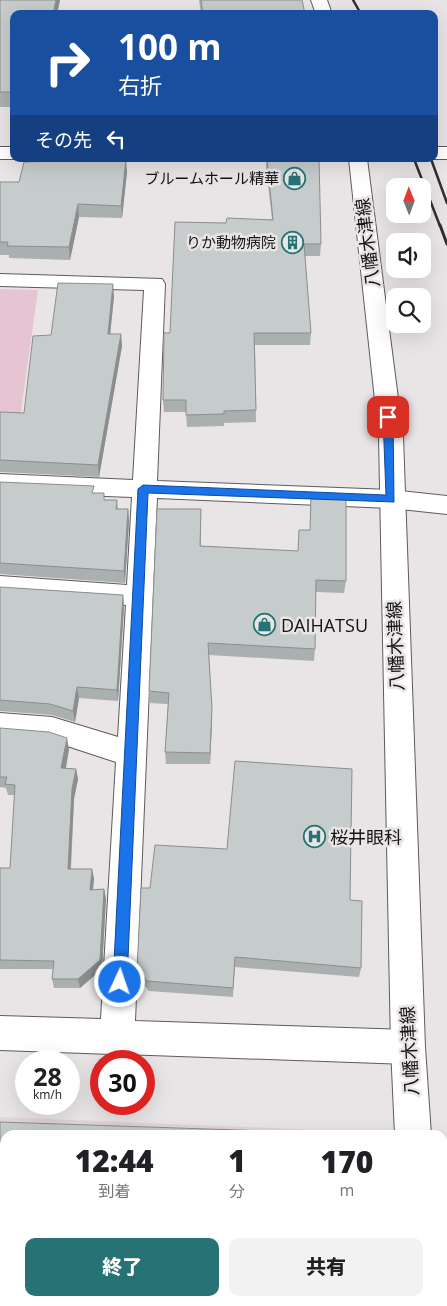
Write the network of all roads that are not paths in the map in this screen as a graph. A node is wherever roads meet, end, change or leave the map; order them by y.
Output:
1 (358, 162) edge
2 (0, 280) edge
3 (0, 482) edge
4 (143, 489) junction
5 (391, 499) junction
6 (447, 505) edge
7 (0, 586) edge
8 (138, 596) junction
9 (0, 726) edge
10 (131, 754) junction
11 (0, 1033) edge
12 (117, 1039) junction
13 (408, 1047) junction
14 (413, 1130) edge

1 - 5 street, 八幡木津線
2 - 4 street
3 - 4 street
4 - 5 street
4 - 8 street
5 - 6 street
5 - 13 street, 八幡木津線
7 - 8 street
8 - 10 street
9 - 10 street
10 - 12 street
11 - 12 street
12 - 13 street
13 - 14 street, 八幡木津線

